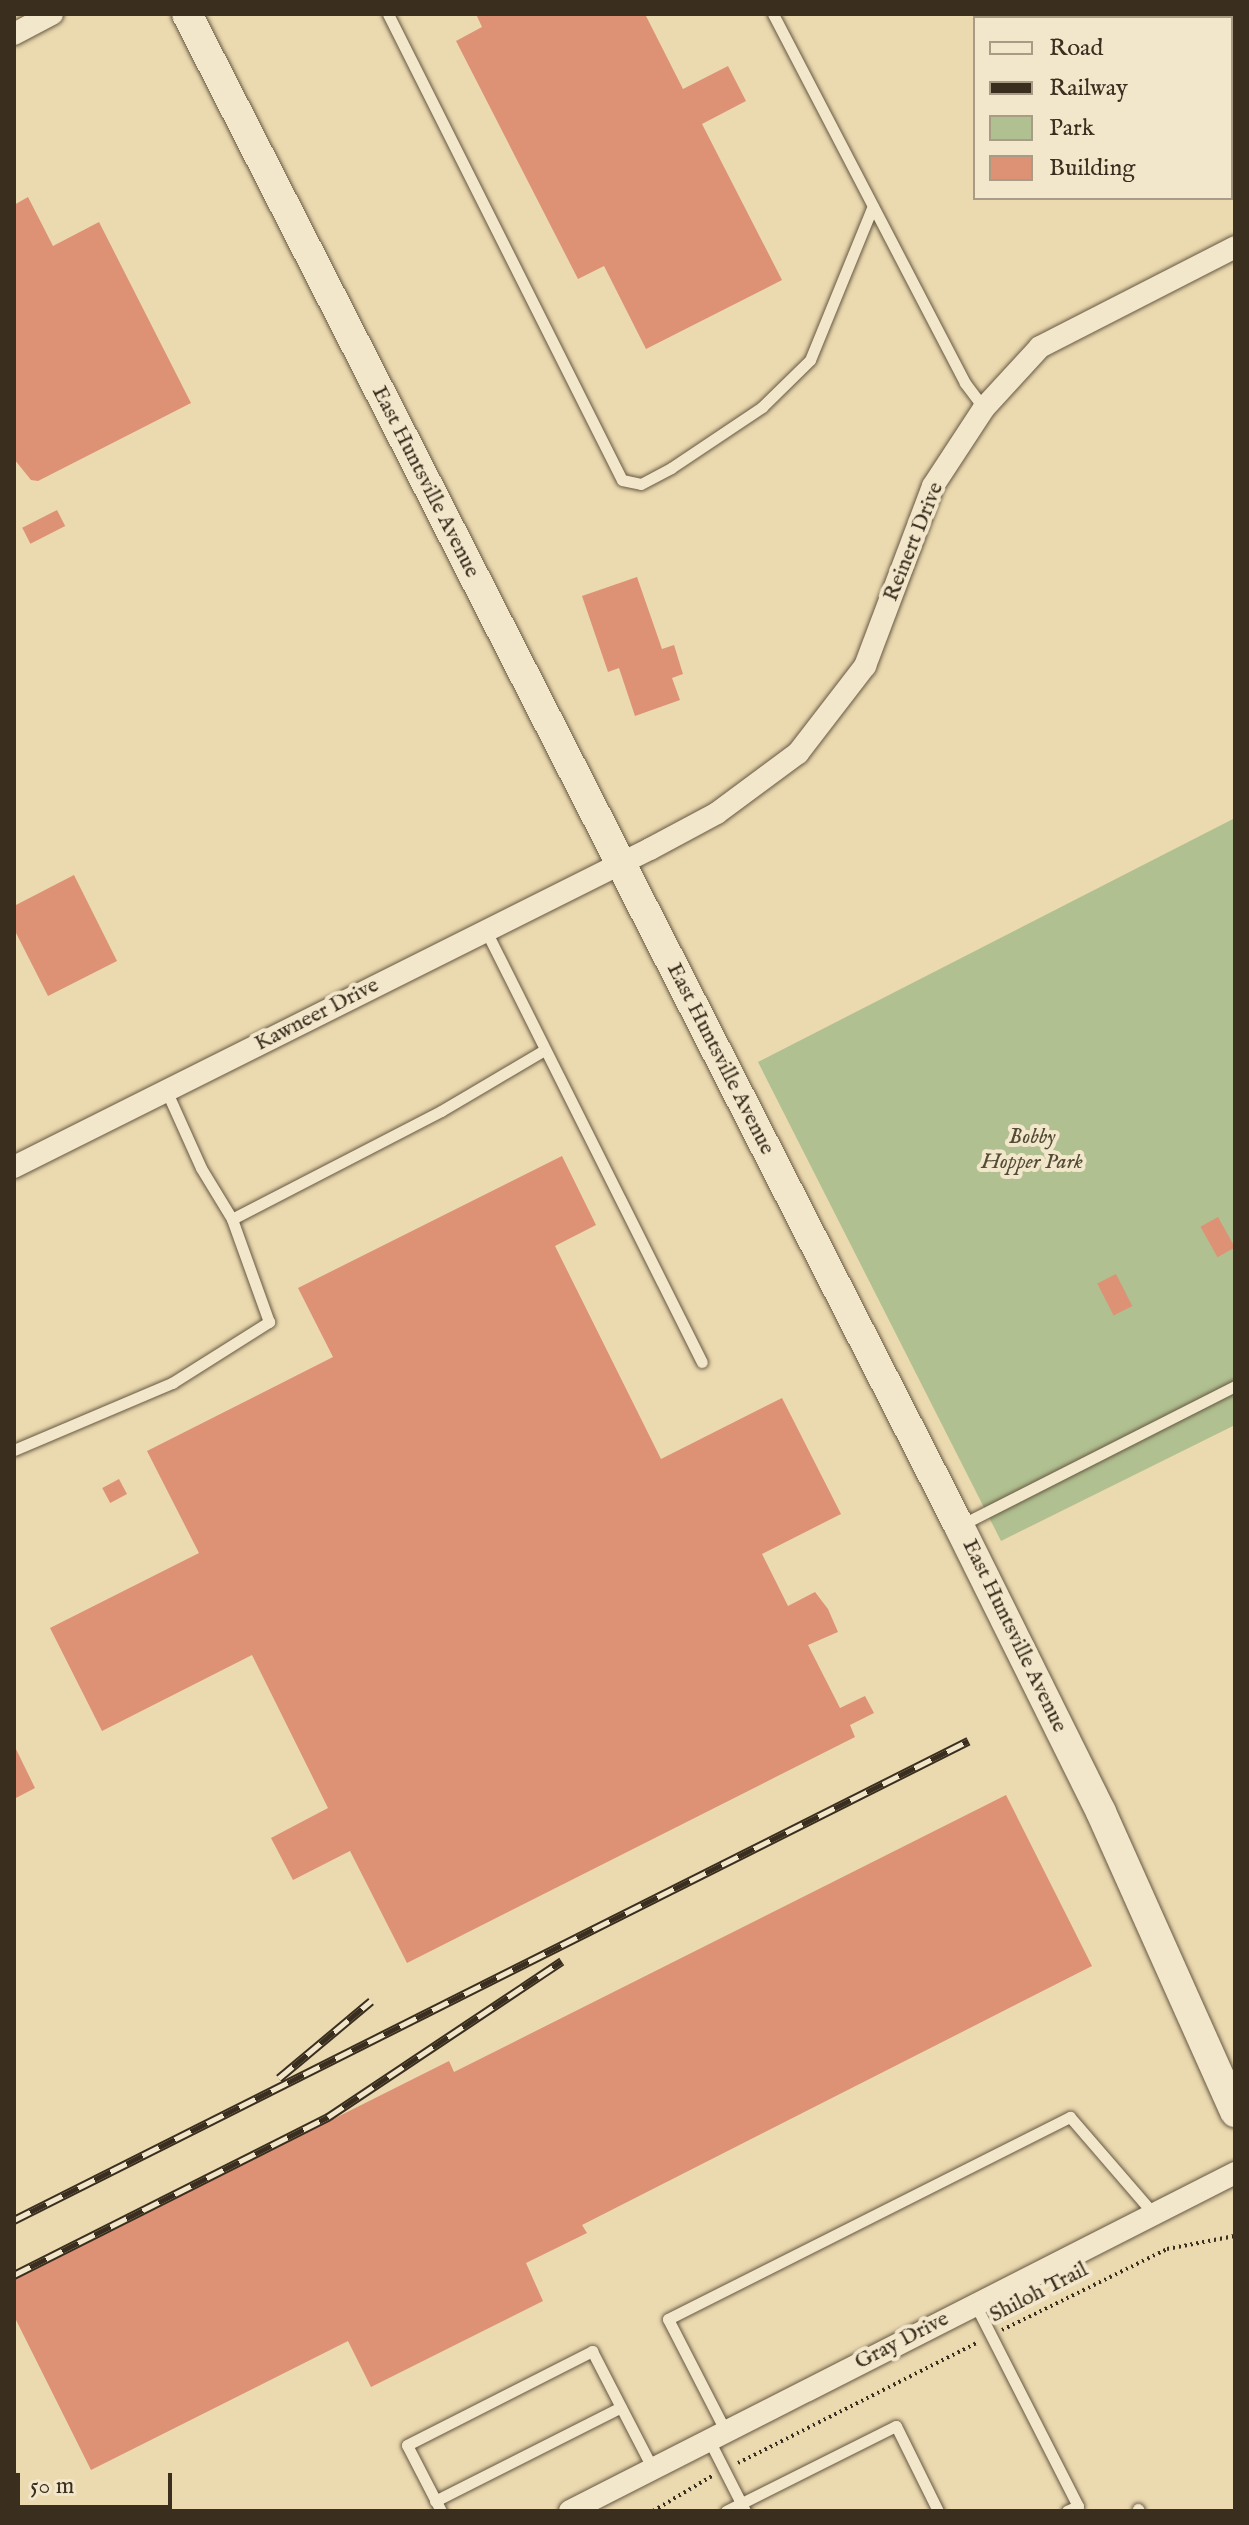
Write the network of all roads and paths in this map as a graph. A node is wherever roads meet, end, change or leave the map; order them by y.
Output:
1 (52, 14) edge
2 (187, 14) edge
3 (388, 14) edge
4 (773, 14) edge
5 (21, 25) edge
6 (873, 206) junction
7 (1235, 247) edge
8 (984, 408) junction
9 (620, 863) junction
10 (486, 930) junction
11 (543, 1051) junction
12 (166, 1090) junction
13 (14, 1167) edge
14 (232, 1219) junction
15 (702, 1362) dead end
16 (1235, 1386) edge
17 (14, 1450) edge
18 (959, 1526) junction
19 (1235, 2112) edge
20 (1235, 2173) edge
21 (1153, 2213) junction
22 (1235, 2236) edge
23 (975, 2304) junction
24 (991, 2336) junction
25 (621, 2407) junction
26 (717, 2436) junction
27 (653, 2469) junction
28 (725, 2469) junction
29 (438, 2506) edge
30 (743, 2507) edge
31 (570, 2511) edge
32 (653, 2511) edge
33 (726, 2511) edge
34 (938, 2511) edge
35 (1067, 2511) edge

1 - 5 street
2 - 9 main road, East Huntsville Avenue
3 - 6 lane
4 - 6 lane
6 - 8 lane
7 - 8 street, Reinert Drive
8 - 9 street, Reinert Drive
9 - 10 street, Kawneer Drive
9 - 18 main road, East Huntsville Avenue
10 - 11 lane
10 - 12 street, Kawneer Drive
11 - 14 lane
11 - 15 lane
12 - 13 street, Kawneer Drive
12 - 14 lane
14 - 17 lane
16 - 18 lane
18 - 19 main road, East Huntsville Avenue
20 - 21 street, Gray Drive
21 - 23 street, Gray Drive
21 - 26 lane
22 - 24 path, Shiloh Trail
23 - 24 lane
23 - 26 street, Gray Drive
24 - 28 path, Shiloh Trail
24 - 35 lane
25 - 27 lane
25 - 29 lane
25 - 29 lane
26 - 27 street, Gray Drive
26 - 28 lane
27 - 31 street, Gray Drive
28 - 30 lane
28 - 32 path, Shiloh Trail
30 - 33 lane
30 - 34 lane

